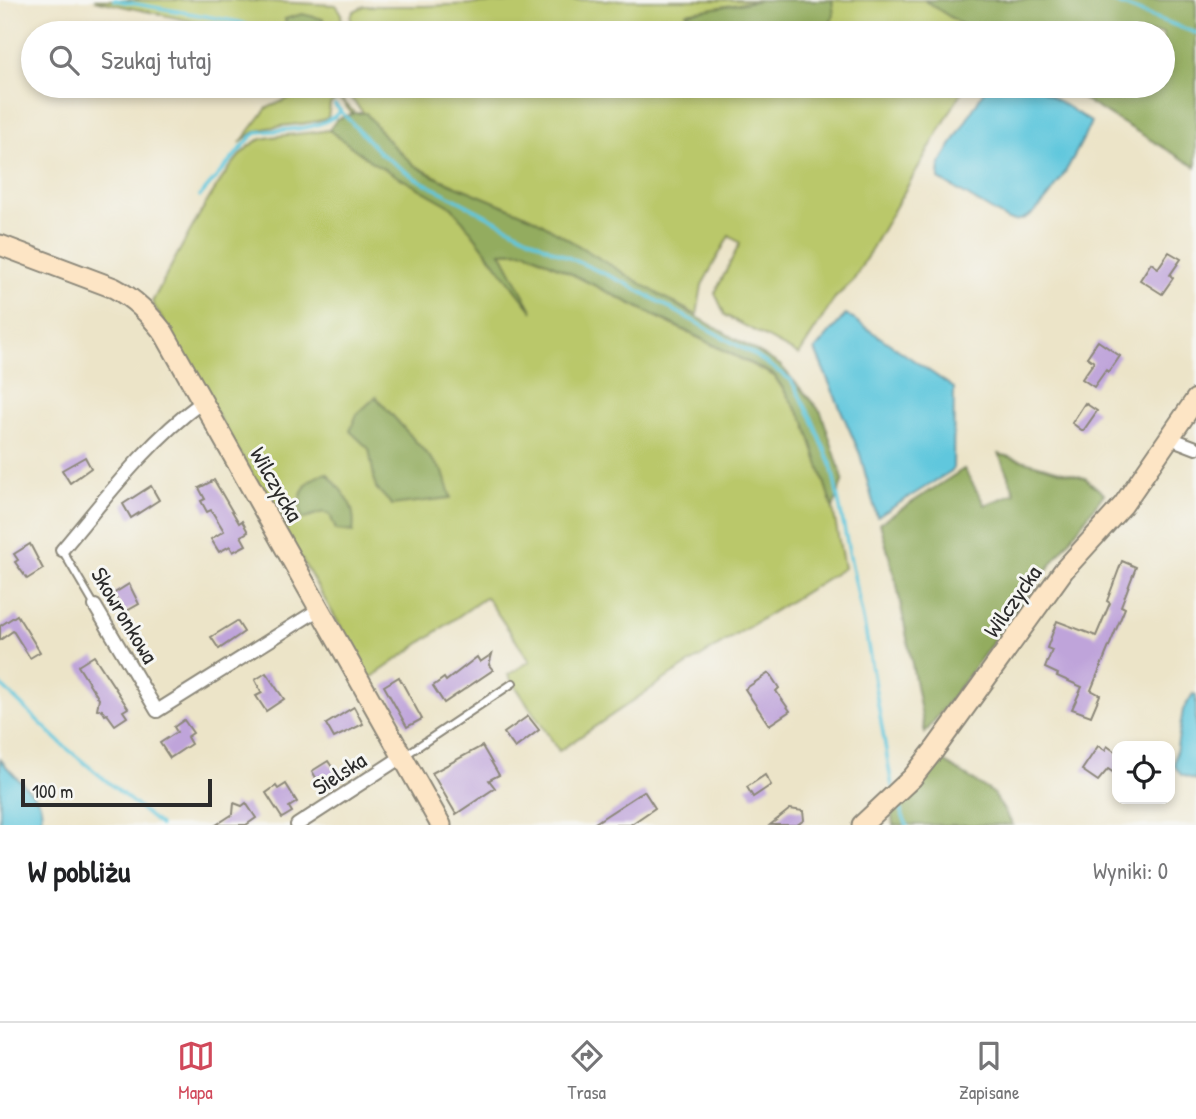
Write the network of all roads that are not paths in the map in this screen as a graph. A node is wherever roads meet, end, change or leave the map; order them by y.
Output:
1 (0, 245) edge
2 (1196, 400) edge
3 (202, 402) junction
4 (1170, 438) junction
5 (1196, 448) edge
6 (62, 550) joint
7 (95, 606) joint
8 (321, 608) junction
9 (513, 683) dead end
10 (403, 756) junction
11 (297, 825) edge
12 (441, 825) edge
13 (862, 825) edge

1 - 3 street, Wilczycka
2 - 4 street, Wilczycka
3 - 6 street, Skowronkowa
3 - 8 street, Wilczycka
4 - 5 street
4 - 13 street, Wilczycka
6 - 7 lane, Skowronkowa
7 - 8 street, Skowronkowa
8 - 10 street, Wilczycka
9 - 10 lane
10 - 11 street, Sielska
10 - 12 street, Wilczycka

